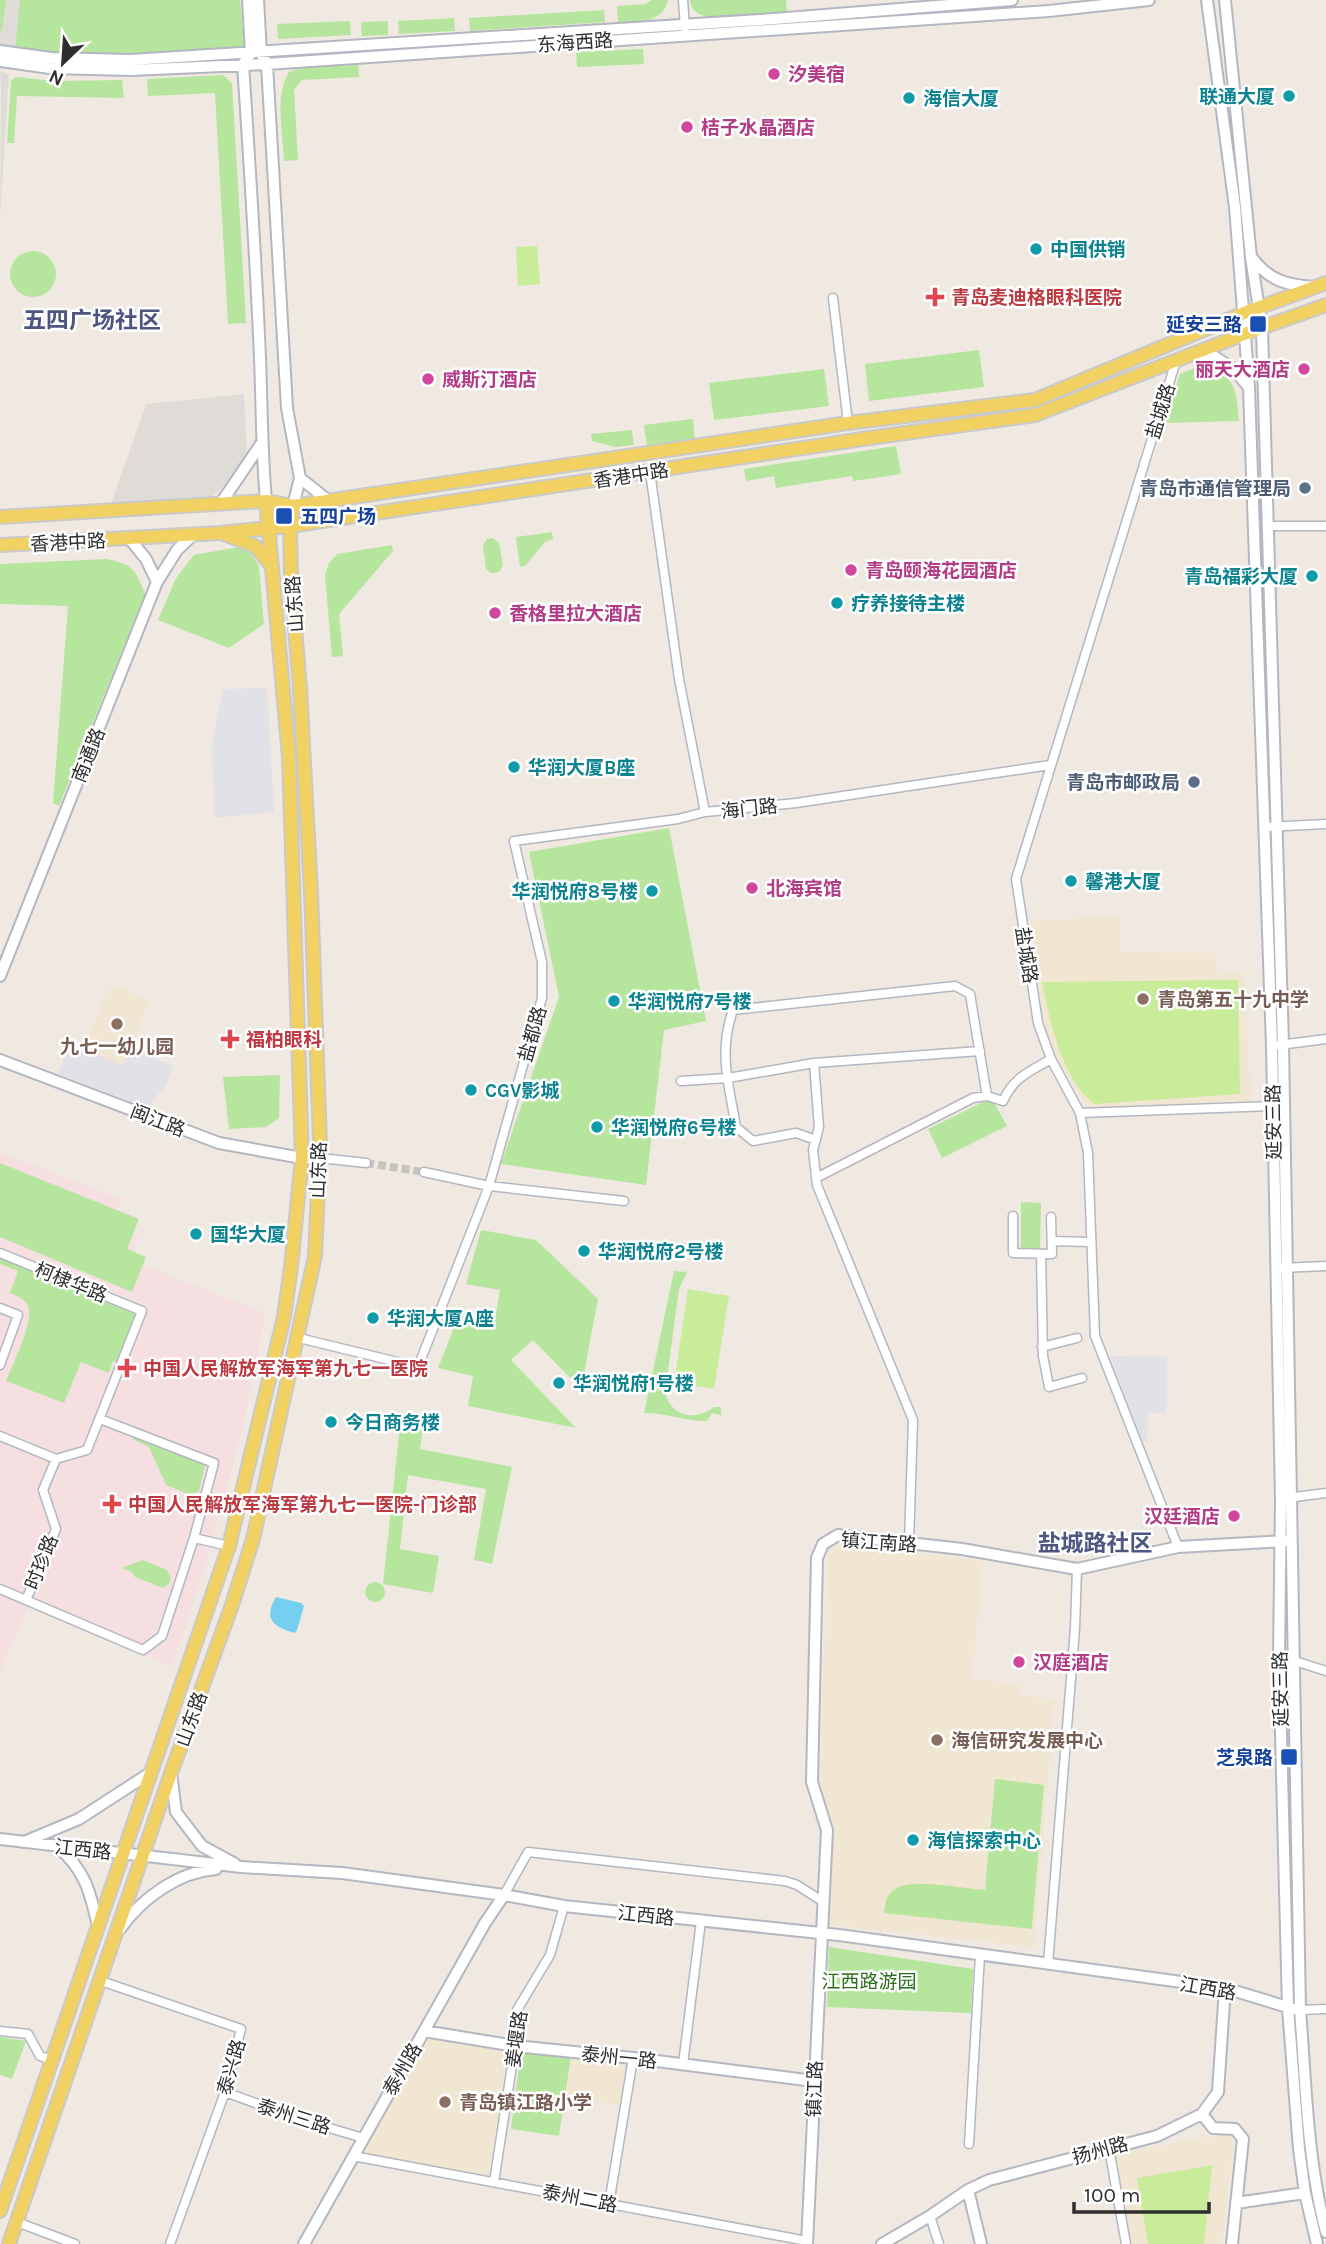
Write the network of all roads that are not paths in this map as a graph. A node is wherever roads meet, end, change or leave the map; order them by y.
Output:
1 (248, 0) edge
2 (258, 0) edge
3 (683, 0) edge
4 (1012, 0) edge
5 (1149, 0) edge
6 (1207, 0) edge
7 (1224, 0) edge
8 (1062, 5) edge
9 (685, 30) junction
10 (0, 51) edge
11 (256, 53) junction
12 (0, 61) edge
13 (243, 64) junction
14 (267, 64) junction
15 (1251, 257) junction
16 (1320, 285) edge
17 (833, 298) dead end
18 (1326, 305) edge
19 (1260, 307) junction
20 (1244, 313) junction
21 (1262, 329) junction
22 (1247, 333) junction
23 (1192, 354) junction
24 (1175, 361) junction
25 (1250, 388) junction
26 (848, 423) junction
27 (261, 444) junction
28 (650, 472) junction
29 (300, 478) junction
30 (266, 500) junction
31 (330, 502) junction
32 (221, 503) junction
33 (293, 506) junction
34 (0, 517) edge
35 (290, 526) junction
36 (1269, 526) junction
37 (1326, 526) edge
38 (269, 528) junction
39 (220, 533) junction
40 (194, 534) junction
41 (129, 538) junction
42 (0, 545) edge
43 (271, 565) junction
44 (158, 582) junction
45 (1050, 765) junction
46 (705, 812) junction
47 (1326, 824) edge
48 (1277, 826) junction
49 (1264, 827) junction
50 (0, 976) edge
51 (1326, 1039) edge
52 (1277, 1046) junction
53 (980, 1051) junction
54 (1051, 1059) junction
55 (0, 1060) edge
56 (814, 1063) junction
57 (728, 1078) junction
58 (681, 1081) dead end
59 (987, 1096) junction
60 (1273, 1106) junction
61 (1080, 1113) junction
62 (816, 1140) junction
63 (302, 1158) junction
64 (320, 1158) junction
65 (366, 1163) tunnel mouth
66 (424, 1172) tunnel mouth
67 (816, 1178) junction
68 (489, 1186) junction
69 (624, 1201) dead end
70 (1013, 1216) dead end
71 (1051, 1217) dead end
72 (1052, 1241) junction
73 (1090, 1242) junction
74 (0, 1253) edge
75 (1041, 1254) junction
76 (1326, 1266) edge
77 (1281, 1268) junction
78 (0, 1308) edge
79 (299, 1338) junction
80 (1077, 1338) dead end
81 (1042, 1347) junction
82 (0, 1365) edge
83 (1082, 1378) dead end
84 (100, 1419) junction
85 (0, 1436) edge
86 (56, 1459) junction
87 (1326, 1493) edge
88 (1286, 1498) junction
89 (194, 1538) junction
90 (1293, 1540) junction
91 (1280, 1541) junction
92 (909, 1543) junction
93 (229, 1546) junction
94 (1178, 1547) junction
95 (1077, 1569) junction
96 (0, 1589) edge
97 (26, 1600) junction
98 (1279, 1656) junction
99 (1294, 1661) junction
100 (1326, 1671) edge
101 (150, 1773) junction
102 (171, 1773) junction
103 (0, 1839) edge
104 (22, 1842) junction
105 (57, 1846) junction
106 (124, 1853) junction
107 (143, 1855) junction
108 (241, 1867) junction
109 (503, 1895) junction
110 (822, 1901) junction
111 (564, 1906) junction
112 (701, 1921) junction
113 (98, 1926) junction
114 (820, 1933) junction
115 (115, 1937) junction
116 (980, 1955) junction
117 (1048, 1964) junction
118 (101, 1981) junction
119 (1226, 1988) junction
120 (1288, 2008) junction
121 (1300, 2010) junction
122 (1326, 2010) edge
123 (0, 2031) edge
124 (424, 2031) junction
125 (515, 2046) junction
126 (633, 2057) junction
127 (52, 2060) junction
128 (683, 2064) junction
129 (814, 2081) junction
130 (225, 2092) junction
131 (1202, 2114) junction
132 (363, 2138) junction
133 (969, 2144) dead end
134 (1110, 2148) junction
135 (353, 2156) junction
136 (494, 2182) junction
137 (968, 2190) junction
138 (1305, 2193) junction
139 (1237, 2203) junction
140 (609, 2204) junction
141 (0, 2211) edge
142 (930, 2216) junction
143 (17, 2222) junction
144 (1326, 2232) edge
145 (807, 2242) edge
146 (9, 2244) edge
147 (75, 2244) edge
148 (170, 2244) edge
149 (304, 2244) edge
150 (883, 2244) edge
151 (939, 2244) edge
152 (981, 2244) edge
153 (1126, 2244) edge
154 (1233, 2244) edge
155 (1317, 2244) edge

1 - 11 main road
2 - 11 main road
3 - 9 street
4 - 9 main road, 东海西路
5 - 8 main road, 东海西路
6 - 20 main road, 延安三路
7 - 15 main road, 延安三路
8 - 9 main road, 东海西路
9 - 11 main road, 东海西路
9 - 14 main road, 东海西路
10 - 11 main road, 东海西路
11 - 13 main road
11 - 14 main road, 山东路
12 - 13 main road, 东海西路
13 - 14 main road, 东海西路
13 - 27 main road, 山东路
14 - 29 main road, 山东路
15 - 16 main road
15 - 19 main road, 延安三路
16 - 19 main road, 香港中路
17 - 26 street
18 - 21 main road, 香港中路
19 - 20 main road, 香港中路
19 - 21 main road, 延安三路
20 - 22 main road, 延安三路
20 - 26 main road, 香港中路
21 - 22 main road, 香港中路
21 - 36 main road, 延安三路
22 - 23 main road, 香港中路
22 - 25 main road, 延安三路
23 - 24 main road, 香港中路
23 - 25 main road
24 - 28 main road, 香港中路
24 - 45 street, 盐城路
25 - 49 main road, 延安三路
26 - 31 main road, 香港中路
27 - 30 main road, 山东路
27 - 32 main road
28 - 35 main road, 香港中路
28 - 46 street, 海门路
29 - 31 main road
29 - 33 main road, 山东路
30 - 32 main road, 香港中路
30 - 33 main road, 香港中路
30 - 38 main road, 山东路
31 - 33 main road, 香港中路
32 - 34 main road, 香港中路
33 - 35 main road, 山东路
35 - 38 main road, 香港中路
35 - 64 main road, 山东路
36 - 37 street
36 - 48 main road, 延安三路
38 - 39 main road, 香港中路
38 - 43 main road, 山东路
39 - 40 main road, 香港中路
39 - 43 main road
40 - 41 main road, 香港中路
40 - 44 main road, 南通路
41 - 42 main road, 香港中路
41 - 44 main road
43 - 63 main road, 山东路
44 - 50 main road, 南通路
45 - 46 street, 海门路
45 - 54 street, 盐城路
46 - 68 street, 盐都路
47 - 48 street
48 - 49 street
48 - 52 main road, 延安三路
49 - 52 main road, 延安三路
51 - 52 street
52 - 60 main road, 延安三路
52 - 77 main road, 延安三路
53 - 56 street
53 - 57 street
53 - 59 street
54 - 59 street
54 - 61 street, 盐城路
55 - 63 main road, 闽江路
56 - 57 street
56 - 62 street
57 - 58 street
57 - 62 street
59 - 67 street
60 - 61 street
60 - 77 main road, 延安三路
61 - 73 street, 盐城路
62 - 67 street
63 - 64 main road, 闽江路
63 - 93 main road, 山东路
64 - 65 street
64 - 79 main road, 山东路
66 - 68 street
67 - 92 street
68 - 69 street
68 - 79 street, 盐都路
70 - 75 street
71 - 72 street
72 - 73 street
72 - 75 street
73 - 94 street, 盐城路
74 - 84 street, 柯棣华路
75 - 81 street
76 - 77 street
77 - 88 main road, 延安三路
78 - 82 street
79 - 102 main road, 山东路
80 - 81 street
81 - 83 street
84 - 86 street
84 - 89 street
85 - 86 street
86 - 97 street, 时珍路
87 - 88 street
88 - 90 main road, 延安三路
88 - 91 main road, 延安三路
89 - 93 street
89 - 97 street
90 - 91 main road, 镇江南路
90 - 99 main road, 延安三路
91 - 94 main road, 镇江南路
91 - 98 main road, 延安三路
92 - 95 main road, 镇江南路
92 - 110 main road, 镇江南路
93 - 101 main road, 山东路
94 - 95 main road, 镇江南路
95 - 117 street
96 - 97 street
98 - 99 street
98 - 120 main road, 延安三路
99 - 100 street
99 - 121 main road, 延安三路
101 - 104 main road
101 - 106 main road, 山东路
102 - 107 main road, 山东路
102 - 108 main road
103 - 104 main road, 江西路
104 - 105 main road, 江西路
105 - 106 main road, 江西路
105 - 113 main road
106 - 107 main road, 江西路
106 - 113 main road, 山东路
107 - 108 main road, 江西路
107 - 115 main road, 山东路
108 - 109 main road, 江西路
108 - 115 main road
109 - 110 street
109 - 111 main road, 江西路
109 - 124 main road, 泰州路
110 - 114 main road, 镇江南路
111 - 112 main road, 江西路
111 - 125 street, 姜堰路
112 - 114 main road, 江西路
112 - 128 street
113 - 127 main road, 山东路
114 - 116 main road, 江西路
114 - 129 main road, 镇江路
115 - 118 main road, 山东路
116 - 117 main road, 江西路
116 - 133 street
117 - 119 main road, 江西路
118 - 130 street, 泰兴路
118 - 143 main road, 山东路
119 - 120 main road, 江西路
119 - 131 main road
120 - 121 main road
120 - 138 main road, 延安三路
121 - 122 street
121 - 144 main road, 延安三路
123 - 127 street
124 - 125 main road, 泰州一路
124 - 132 main road, 泰州路
125 - 126 main road, 泰州一路
125 - 136 street, 姜堰路
126 - 128 main road, 泰州一路
126 - 140 street
127 - 141 main road, 山东路
128 - 129 main road, 泰州一路
129 - 145 main road, 镇江路
130 - 132 street, 泰州三路
130 - 148 street, 泰兴路
131 - 134 main road, 扬州路
131 - 139 main road
132 - 135 main road, 泰州路
134 - 137 main road, 扬州路
134 - 153 street
135 - 136 street, 泰州二路
135 - 149 main road, 泰州路
136 - 140 street, 泰州二路
137 - 142 main road, 扬州路
137 - 152 main road
138 - 139 main road
138 - 155 main road, 延安三路
139 - 154 main road
140 - 145 street, 泰州二路
142 - 150 main road, 扬州路
142 - 151 street
143 - 146 main road, 山东路
143 - 147 street

